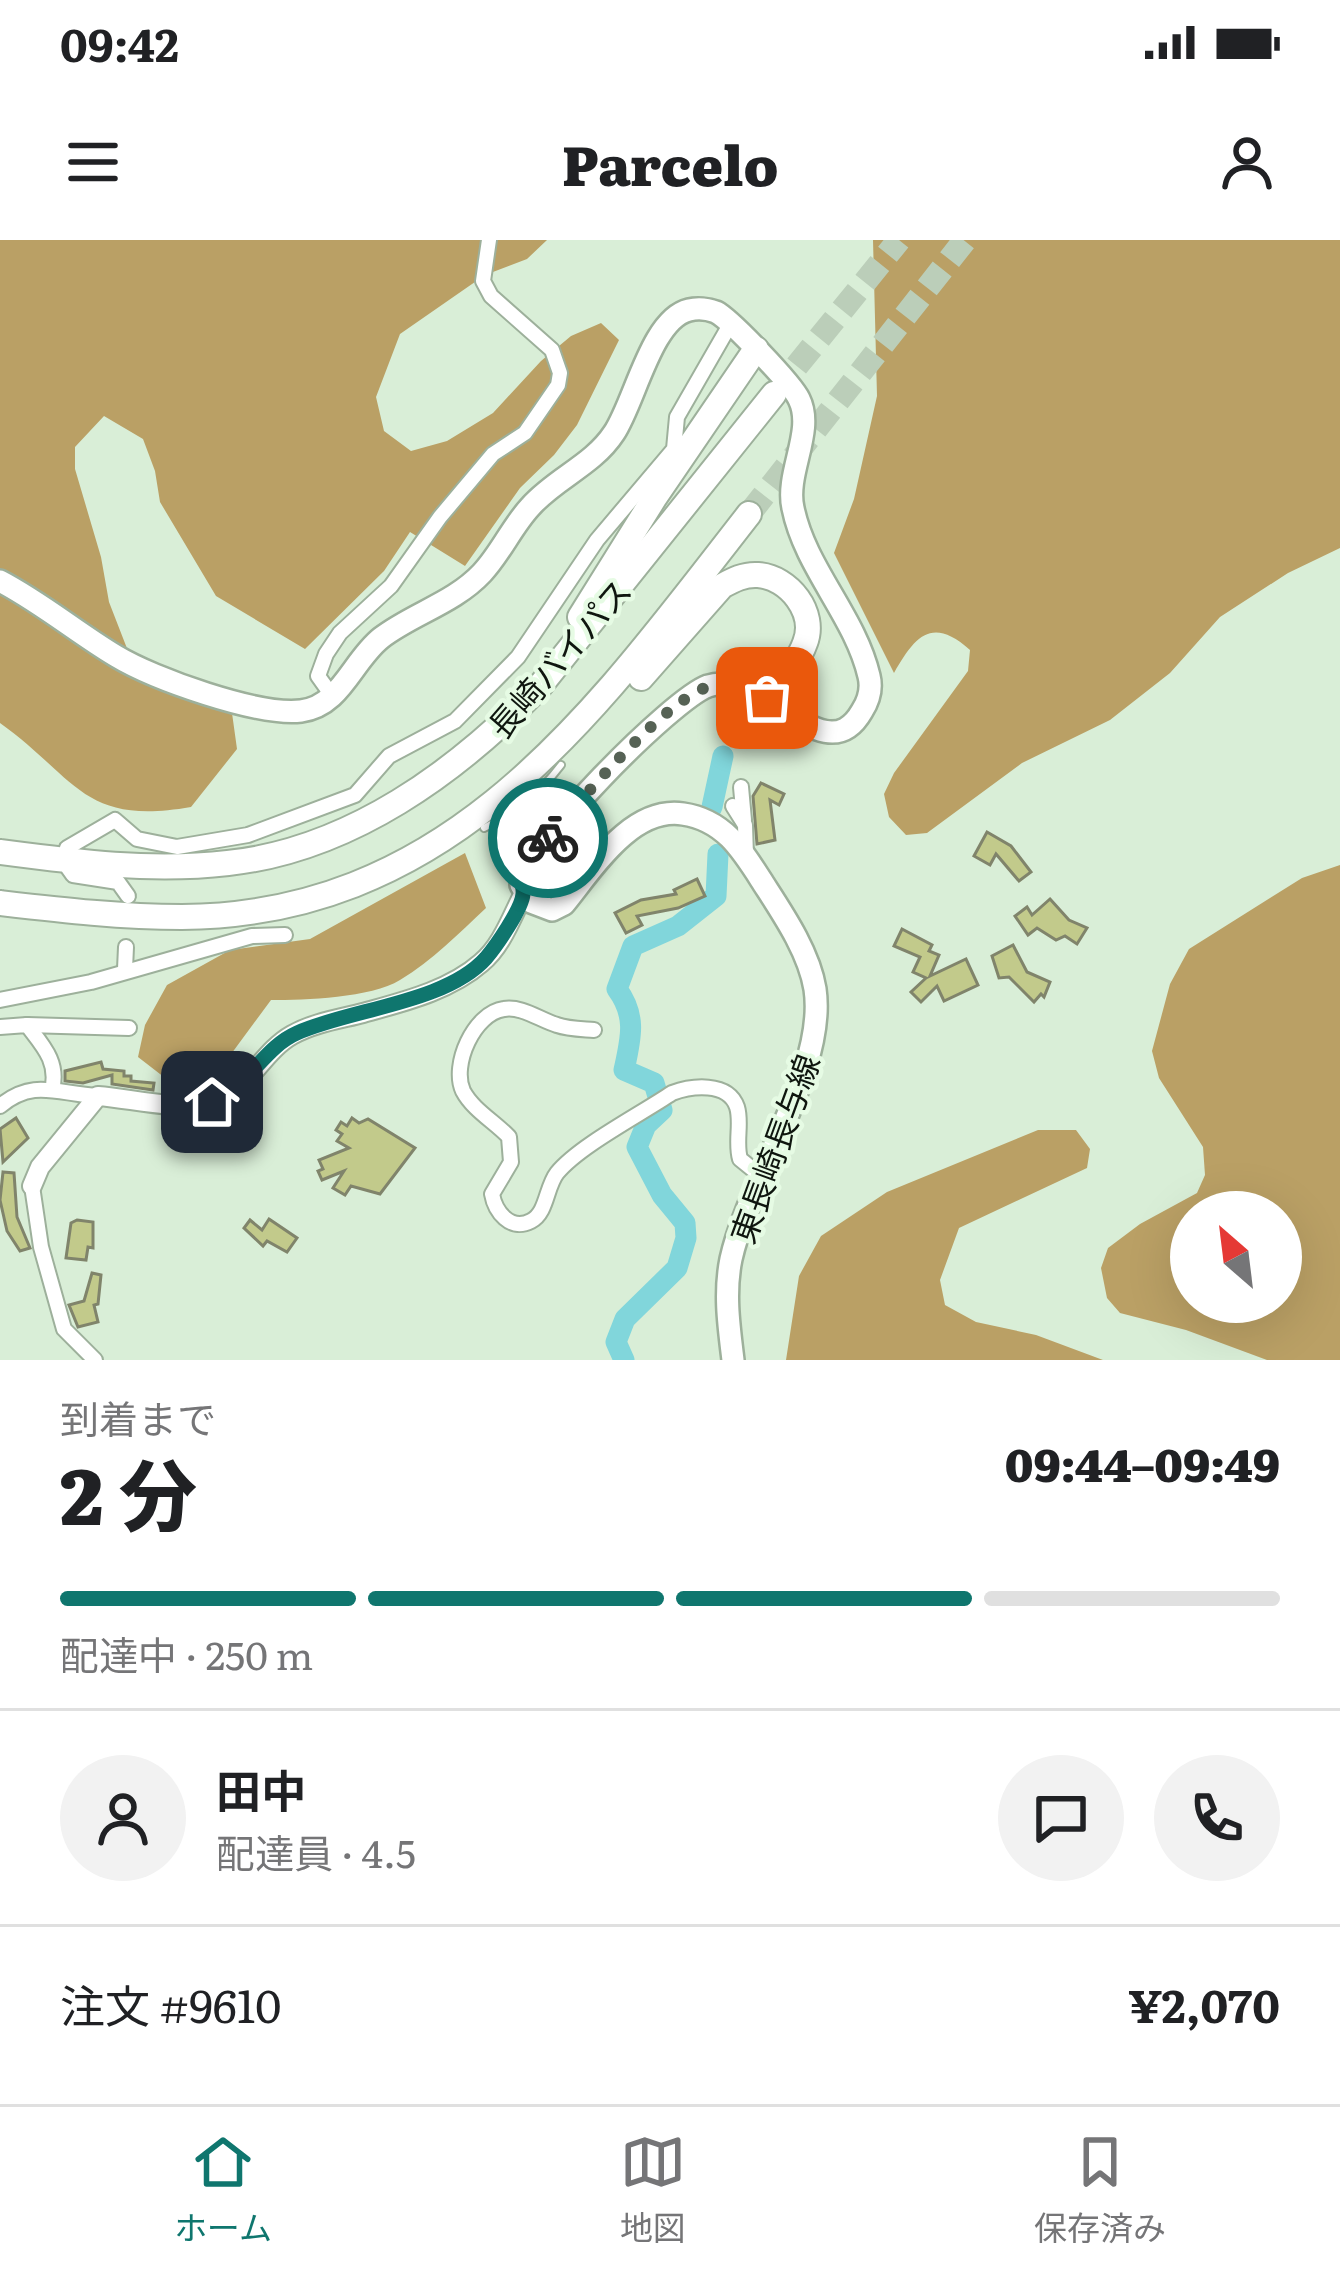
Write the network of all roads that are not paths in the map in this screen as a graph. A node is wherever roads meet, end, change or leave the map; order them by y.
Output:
1 (489, 240) edge
2 (731, 323) junction
3 (756, 349) junction
4 (774, 394) tunnel mouth
5 (749, 514) tunnel mouth
6 (0, 581) edge
7 (662, 626) junction
8 (540, 686) junction
9 (333, 697) junction
10 (767, 698) junction
11 (607, 714) junction
12 (741, 787) dead end
13 (733, 806) dead end
14 (745, 825) junction
15 (68, 848) dead end
16 (0, 852) edge
17 (746, 856) junction
18 (68, 868) dead end
19 (524, 893) junction
20 (128, 896) dead end
21 (0, 903) edge
22 (262, 908) junction
23 (285, 935) dead end
24 (126, 947) dead end
25 (125, 969) junction
26 (0, 1000) edge
27 (26, 1025) junction
28 (0, 1028) edge
29 (129, 1028) dead end
30 (594, 1030) dead end
31 (52, 1090) junction
32 (98, 1096) junction
33 (0, 1106) edge
34 (760, 1176) junction
35 (32, 1186) joint
36 (95, 1360) edge
37 (733, 1360) edge

1 - 9 street
2 - 3 main road
2 - 9 main road
2 - 15 street
3 - 8 highway
3 - 10 main road
4 - 8 highway, 長崎バイパス
5 - 7 highway, 長崎バイパス
6 - 9 main road
7 - 11 highway
7 - 22 highway, 長崎バイパス
8 - 16 highway, 長崎バイパス
10 - 11 highway
10 - 19 main road
11 - 22 highway
12 - 14 street
13 - 14 street
14 - 17 street
17 - 19 main road, 東長崎長与線
17 - 34 main road, 東長崎長与線
18 - 20 street
19 - 32 street
21 - 22 highway, 長崎バイパス
23 - 25 street
24 - 25 street
25 - 26 street
27 - 28 street
27 - 29 street
27 - 31 street
30 - 34 street
31 - 32 street
31 - 33 street
32 - 35 street
34 - 37 main road, 東長崎長与線
35 - 36 street

